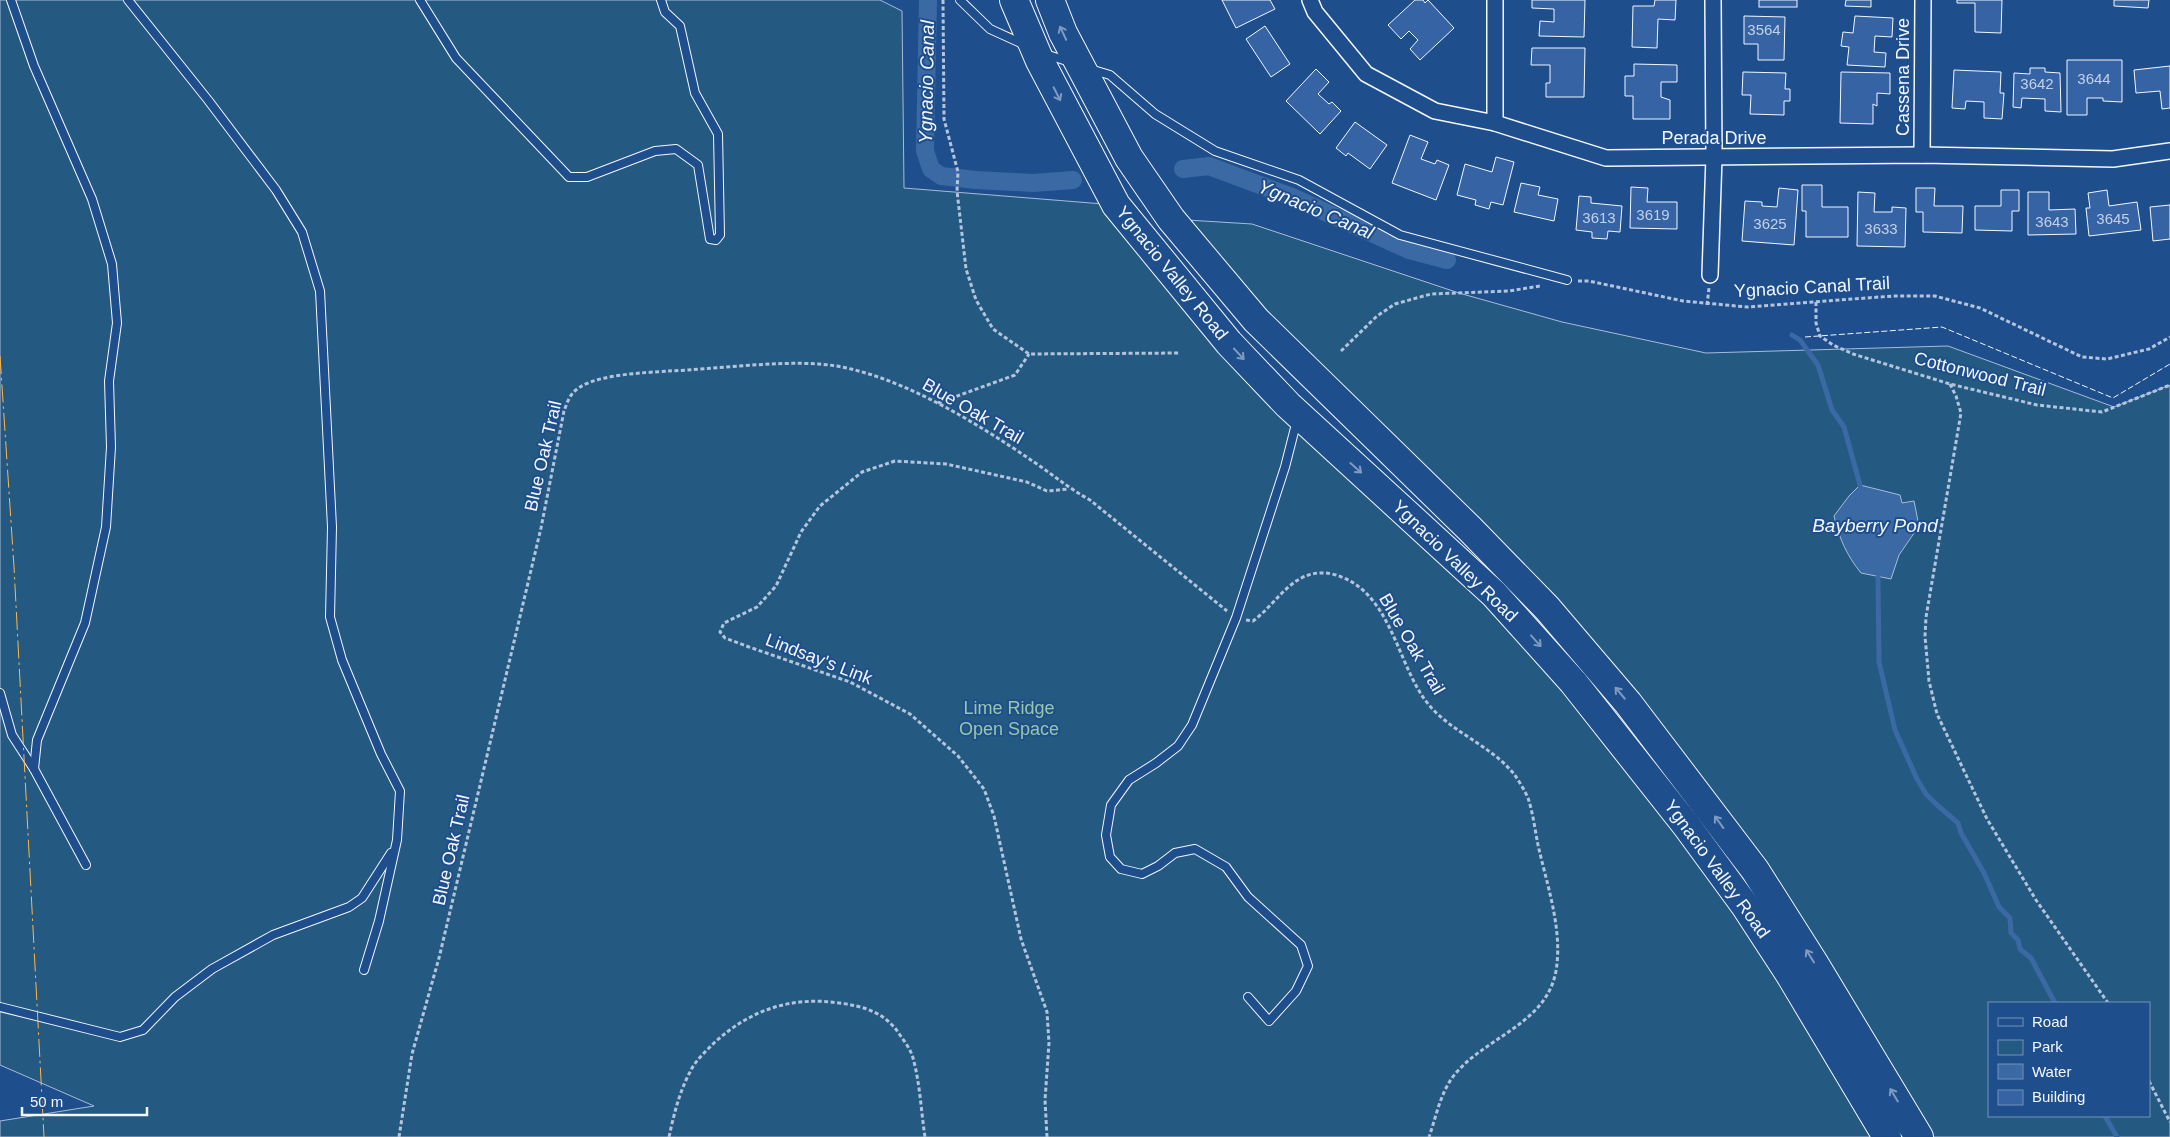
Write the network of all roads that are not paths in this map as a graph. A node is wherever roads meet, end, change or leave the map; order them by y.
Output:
1 (11, 0) edge
2 (128, 0) edge
3 (420, 0) edge
4 (661, 0) edge
5 (960, 0) edge
6 (1014, 0) edge
7 (1050, 0) edge
8 (1310, 0) edge
9 (1495, 0) edge
10 (1713, 0) edge
11 (1923, 0) edge
12 (1035, 50) junction
13 (1080, 66) junction
14 (1495, 123) junction
15 (2170, 151) edge
16 (1922, 155) junction
17 (1714, 157) junction
18 (1710, 275) dead end
19 (1567, 280) road end
20 (1299, 416) junction
21 (0, 693) edge
22 (34, 769) junction
23 (397, 840) junction
24 (86, 865) dead end
25 (364, 970) dead end
26 (1248, 997) dead end
27 (0, 1007) edge
28 (1887, 1137) edge
29 (1919, 1137) edge

1 - 22 lane
2 - 23 lane
3 - 4 lane
5 - 12 lane
6 - 12 highway, Ygnacio Valley Road
13 -> 7 highway, Ygnacio Valley Road
8 - 14 street, Perada Drive
9 - 14 street
10 - 17 street
11 - 16 street, Cassena Drive
12 - 13 lane
12 -> 20 highway, Ygnacio Valley Road
13 - 19 lane
29 -> 13 highway, Ygnacio Valley Road
14 - 17 street, Perada Drive
15 - 16 street, Perada Drive
16 - 17 street, Perada Drive
17 - 18 street
20 - 26 lane
20 -> 28 highway, Ygnacio Valley Road
21 - 22 lane
22 - 24 lane
23 - 25 lane
23 - 27 lane

